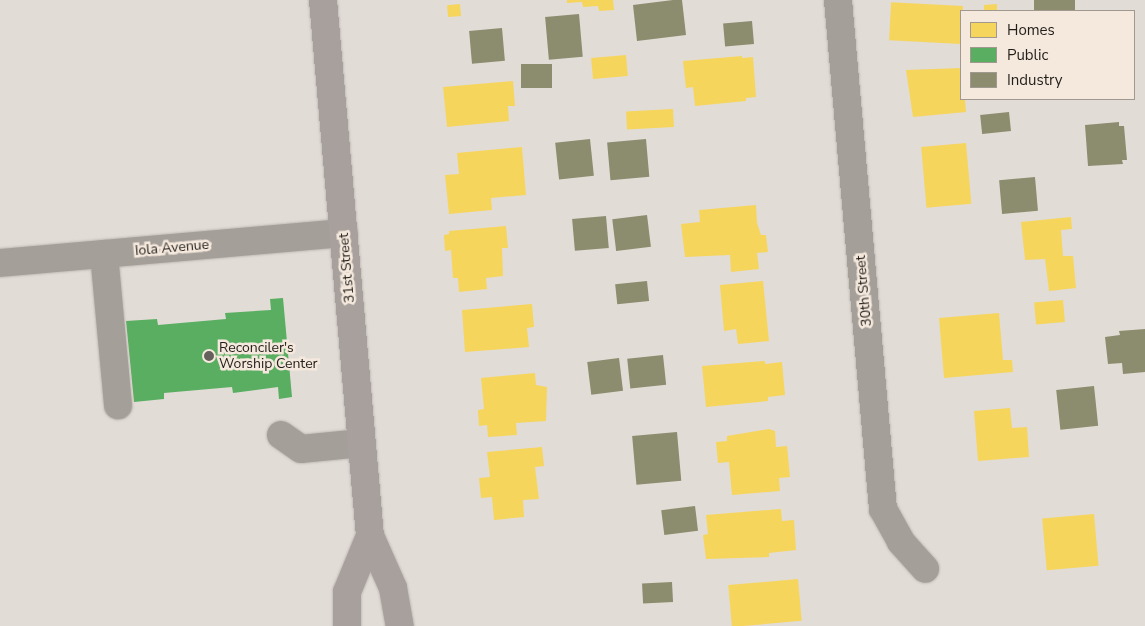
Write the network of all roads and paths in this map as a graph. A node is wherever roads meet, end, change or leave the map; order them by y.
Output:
1 (323, 0) edge
2 (838, 0) edge
3 (344, 233) junction
4 (104, 254) junction
5 (0, 263) edge
6 (118, 405) dead end
7 (281, 435) dead end
8 (362, 444) junction
9 (370, 536) junction
10 (925, 569) dead end
11 (347, 626) edge
12 (400, 626) edge

1 - 3 main road, 31st Street
2 - 10 street, 30th Street
3 - 4 street, Iola Avenue
3 - 8 main road, 31st Street
4 - 5 street, Iola Avenue
4 - 6 street
7 - 8 street
8 - 9 main road, 31st Street
9 - 11 main road, 31st Street
9 - 12 main road, 31st Street

